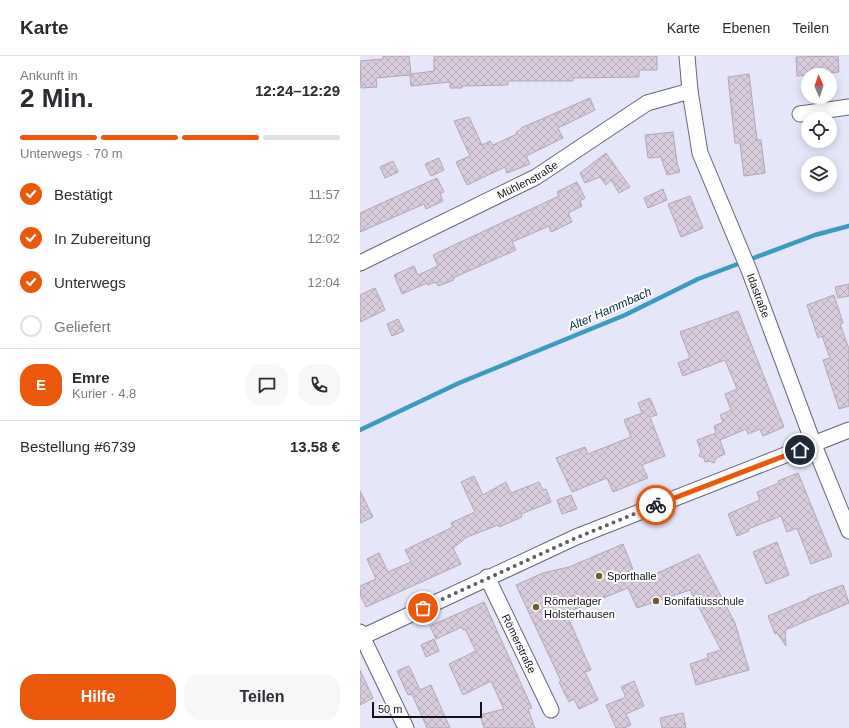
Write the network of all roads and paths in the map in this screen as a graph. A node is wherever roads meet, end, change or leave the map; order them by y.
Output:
1 (687, 56) edge
2 (690, 91) junction
3 (849, 107) edge
4 (800, 114) dead end
5 (360, 263) edge
6 (849, 430) edge
7 (814, 445) junction
8 (849, 531) edge
9 (488, 578) junction
10 (361, 634) edge
11 (551, 710) dead end
12 (406, 728) edge

1 - 2 street, Idastraße
2 - 5 street, Mühlenstraße
2 - 7 street, Idastraße
3 - 4 street
6 - 7 street
7 - 8 street, Idastraße
7 - 9 street
9 - 10 street
9 - 11 street, Römerstraße
10 - 12 street

